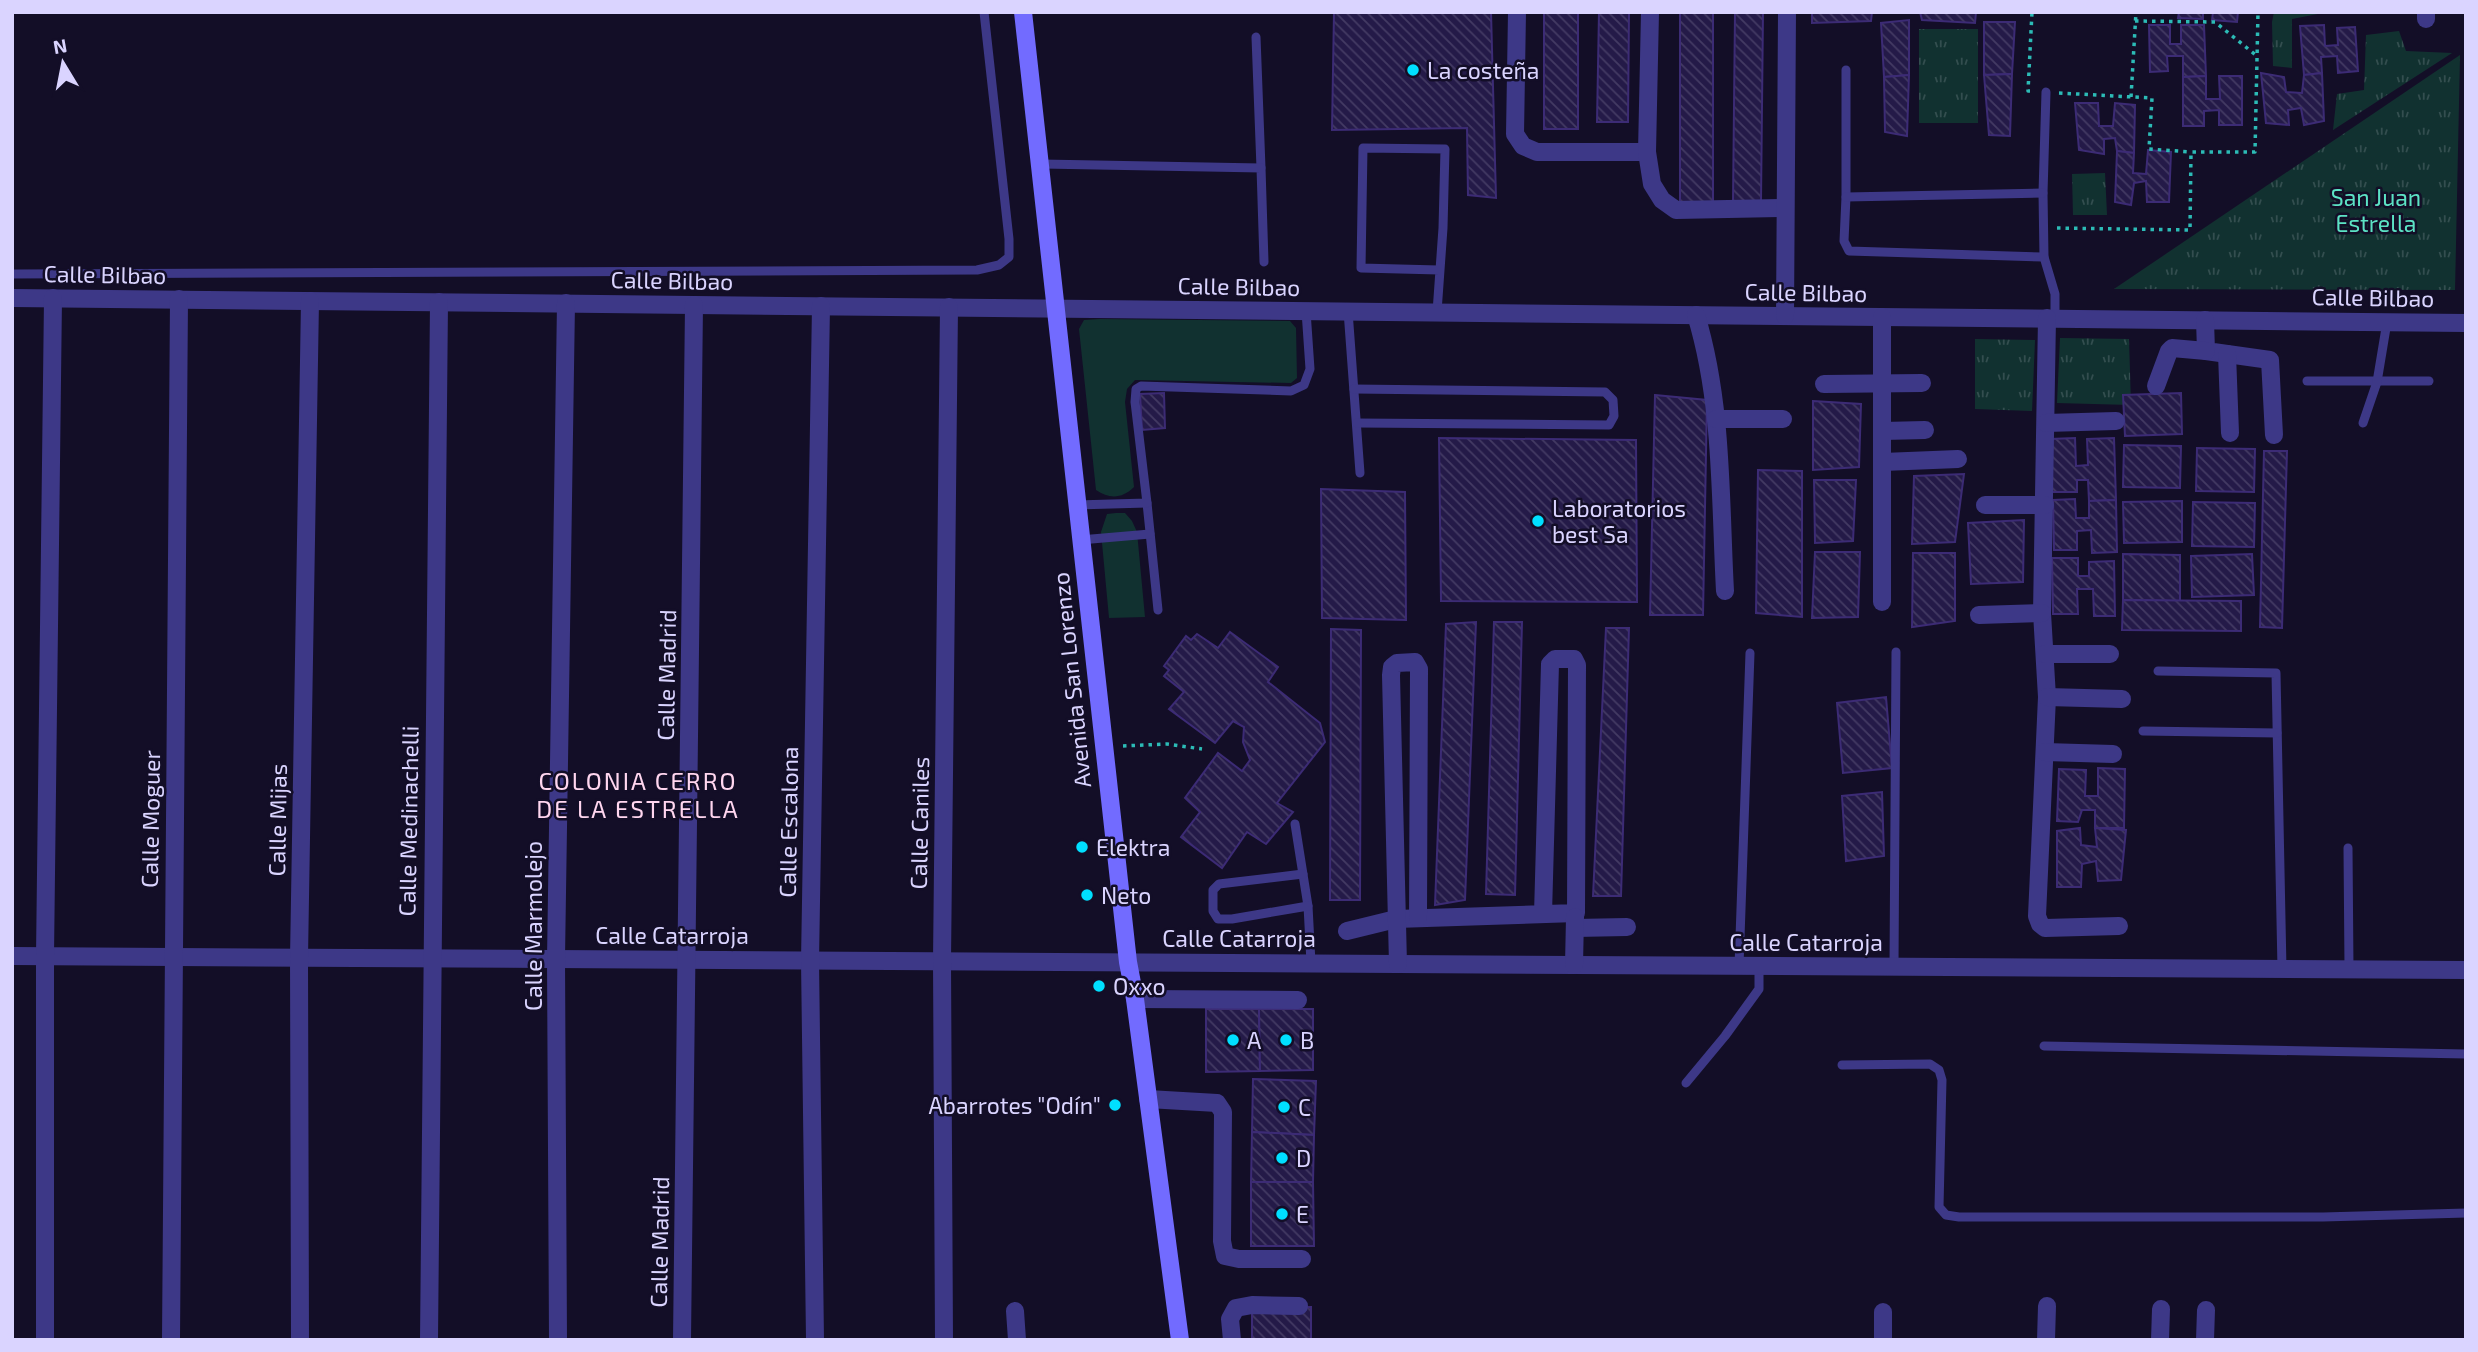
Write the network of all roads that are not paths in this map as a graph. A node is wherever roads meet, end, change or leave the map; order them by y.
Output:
1 (984, 12) edge
2 (1023, 12) edge
3 (1517, 12) edge
4 (1650, 12) edge
5 (1787, 12) edge
6 (1256, 37) dead end
7 (1846, 70) dead end
8 (2046, 92) road end
9 (1647, 152) junction
10 (1041, 164) junction
11 (1261, 167) junction
12 (2043, 193) junction
13 (1846, 197) junction
14 (1784, 208) junction
15 (2044, 257) junction
16 (1264, 262) dead end
17 (1439, 270) junction
18 (12, 274) edge
19 (12, 298) edge
20 (53, 298) junction
21 (179, 299) junction
22 (310, 301) junction
23 (439, 302) junction
24 (566, 303) junction
25 (694, 304) junction
26 (821, 306) junction
27 (949, 307) junction
28 (1055, 308) junction
29 (1306, 311) junction
30 (1348, 311) junction
31 (1437, 312) junction
32 (1696, 315) junction
33 (1785, 316) junction
34 (1882, 317) junction
35 (2051, 319) junction
36 (2206, 320) junction
37 (2386, 322) junction
38 (2466, 323) edge
39 (2206, 351) junction
40 (2227, 354) junction
41 (2308, 381) dead end
42 (2430, 381) dead end
43 (2376, 382) junction
44 (1922, 383) dead end
45 (1824, 384) dead end
46 (1882, 384) junction
47 (2155, 386) dead end
48 (1353, 389) junction
49 (1716, 419) junction
50 (1783, 419) dead end
51 (2116, 421) dead end
52 (1357, 423) junction
53 (2046, 423) junction
54 (2363, 423) dead end
55 (1925, 430) dead end
56 (1882, 431) junction
57 (2230, 433) dead end
58 (2274, 435) dead end
59 (1958, 459) dead end
60 (1883, 462) junction
61 (1360, 473) dead end
62 (1147, 503) junction
63 (1076, 505) junction
64 (1985, 505) dead end
65 (2045, 505) junction
66 (1150, 534) junction
67 (1080, 540) junction
68 (1724, 591) dead end
69 (1882, 602) dead end
70 (1158, 610) dead end
71 (2042, 613) junction
72 (1979, 614) dead end
73 (1896, 652) dead end
74 (1750, 653) dead end
75 (2045, 654) junction
76 (2110, 654) dead end
77 (2158, 671) dead end
78 (2047, 697) junction
79 (2122, 699) dead end
80 (2143, 732) dead end
81 (2277, 733) junction
82 (2045, 752) junction
83 (2113, 754) dead end
84 (1295, 824) dead end
85 (2348, 848) dead end
86 (1303, 874) junction
87 (1308, 906) junction
88 (1543, 914) junction
89 (1418, 918) junction
90 (1396, 919) junction
91 (1575, 920) junction
92 (2119, 926) dead end
93 (1627, 928) dead end
94 (1347, 931) dead end
95 (12, 956) edge
96 (45, 956) junction
97 (173, 957) junction
98 (299, 958) junction
99 (431, 958) junction
100 (556, 959) junction
101 (688, 960) junction
102 (810, 961) junction
103 (942, 961) junction
104 (1128, 962) junction
105 (1311, 963) junction
106 (1398, 964) junction
107 (1574, 965) junction
108 (1739, 966) junction
109 (1759, 966) junction
110 (1894, 967) junction
111 (2282, 969) junction
112 (2349, 970) junction
113 (2466, 970) edge
114 (1135, 999) junction
115 (1298, 1000) dead end
116 (2044, 1046) dead end
117 (2466, 1054) edge
118 (1842, 1065) dead end
119 (1686, 1083) dead end
120 (1148, 1099) junction
121 (2466, 1213) edge
122 (1302, 1259) dead end
123 (1299, 1306) dead end
124 (2047, 1306) dead end
125 (2161, 1309) dead end
126 (2206, 1310) dead end
127 (1016, 1311) dead end
128 (1883, 1311) dead end
129 (45, 1340) edge
130 (171, 1340) edge
131 (300, 1340) edge
132 (429, 1340) edge
133 (558, 1340) edge
134 (682, 1340) edge
135 (815, 1340) edge
136 (944, 1340) edge
137 (1017, 1340) edge
138 (1180, 1340) edge
139 (1232, 1340) edge
140 (1883, 1340) edge
141 (2046, 1340) edge
142 (2161, 1340) edge
143 (2205, 1340) edge

1 - 18 lane
2 - 10 main road, Avenida San Lorenzo
3 - 9 street
4 - 9 street
5 - 14 street
6 - 11 lane
7 - 13 lane
8 - 12 lane
9 - 14 street
10 - 11 lane
10 - 28 main road, Avenida San Lorenzo
11 - 16 lane
12 - 13 lane
12 - 15 lane
13 - 15 lane
14 - 33 street
15 - 35 lane
17 - 17 lane
17 - 31 lane
19 - 20 street, Calle Bilbao
20 - 21 street, Calle Bilbao
20 - 96 street
21 - 22 street, Calle Bilbao
21 - 97 street, Calle Moguer
22 - 23 street, Calle Bilbao
22 - 98 street, Calle Mijas
23 - 24 street, Calle Bilbao
23 - 99 street, Calle Medinachelli
24 - 25 street, Calle Bilbao
24 - 100 street, Calle Marmolejo
25 - 26 street, Calle Bilbao
25 - 101 street, Calle Madrid
26 - 27 street, Calle Bilbao
26 - 102 street, Calle Escalona
27 - 28 street, Calle Bilbao
27 - 103 street, Calle Caniles
28 - 29 street, Calle Bilbao
28 - 63 main road, Avenida San Lorenzo
29 - 30 street, Calle Bilbao
29 - 62 lane
30 - 31 street, Calle Bilbao
30 - 48 lane
31 - 32 street, Calle Bilbao
32 - 33 street, Calle Bilbao
32 - 49 street
33 - 34 street, Calle Bilbao
34 - 35 street, Calle Bilbao
34 - 46 street
35 - 36 street, Calle Bilbao
35 - 53 street
36 - 37 street, Calle Bilbao
36 - 39 street
37 - 38 street, Calle Bilbao
37 - 43 lane
39 - 40 street
39 - 47 street
40 - 57 street
40 - 58 street
41 - 43 lane
42 - 43 lane
43 - 54 lane
44 - 46 street
45 - 46 street
46 - 56 street
48 - 52 lane
48 - 52 lane
49 - 50 street
49 - 68 street
51 - 53 street
52 - 61 lane
53 - 65 street
55 - 56 street
56 - 60 street
59 - 60 street
60 - 69 street
62 - 63 lane
62 - 66 lane
63 - 67 main road, Avenida San Lorenzo
64 - 65 street
65 - 71 street
66 - 67 lane
66 - 70 lane
67 - 104 main road, Avenida San Lorenzo
71 - 72 street
71 - 75 street
73 - 110 lane
74 - 108 lane
75 - 76 street
75 - 78 street
77 - 81 lane
78 - 79 street
78 - 82 street
80 - 81 lane
81 - 111 lane
82 - 83 street
82 - 92 street
84 - 86 lane
85 - 112 lane
86 - 87 lane
86 - 87 lane
87 - 105 lane
88 - 89 street
88 - 91 street
88 - 91 street
89 - 90 street
89 - 90 street
90 - 94 street
90 - 106 street
91 - 93 street
91 - 107 street
95 - 96 street, Calle Catarroja
96 - 97 street, Calle Catarroja
96 - 129 street
97 - 98 street, Calle Catarroja
97 - 130 street, Calle Moguer
98 - 99 street, Calle Catarroja
98 - 131 street, Calle Mijas
99 - 100 street, Calle Catarroja
99 - 132 street, Calle Medinachelli
100 - 101 street, Calle Catarroja
100 - 133 street, Calle Marmolejo
101 - 102 street, Calle Catarroja
101 - 134 street, Calle Madrid
102 - 103 street, Calle Catarroja
102 - 135 street, Calle Escalona
103 - 104 street, Calle Catarroja
103 - 136 street, Calle Caniles
104 - 105 street, Calle Catarroja
104 - 114 main road, Avenida San Lorenzo
105 - 106 street, Calle Catarroja
106 - 107 street, Calle Catarroja
107 - 108 street, Calle Catarroja
108 - 109 street, Calle Catarroja
109 - 110 street, Calle Catarroja
109 - 119 lane
110 - 111 street, Calle Catarroja
111 - 112 street, Calle Catarroja
112 - 113 street, Calle Catarroja
114 - 115 street
114 - 120 main road, Avenida San Lorenzo
116 - 117 lane
118 - 121 lane
120 - 122 street
120 - 138 main road, Avenida San Lorenzo
123 - 139 street
124 - 141 street
125 - 142 street
126 - 143 street
127 - 137 street
128 - 140 street

